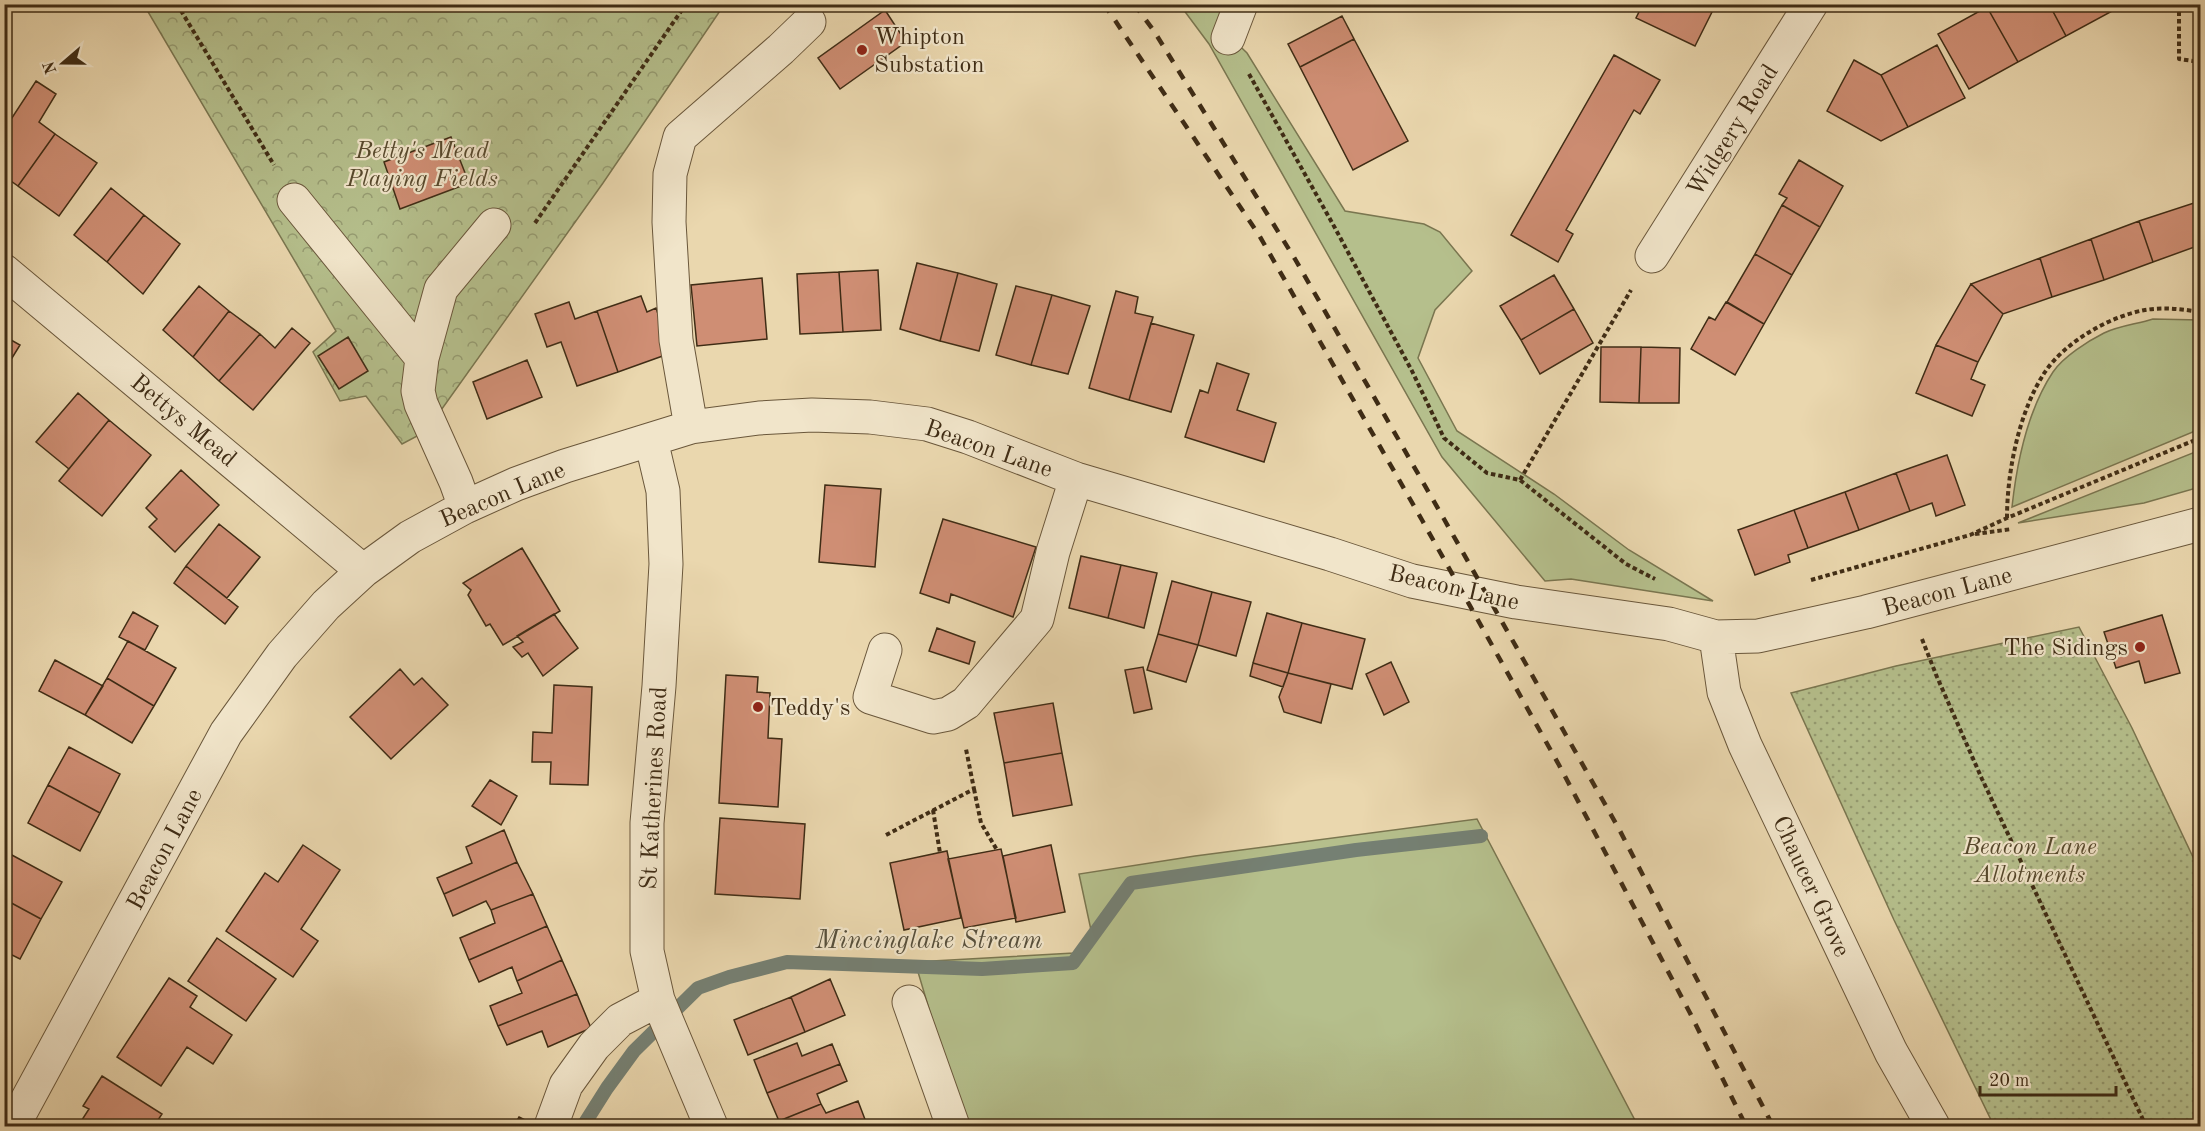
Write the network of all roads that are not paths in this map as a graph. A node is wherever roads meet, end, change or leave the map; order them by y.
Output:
1 (1241, 4) edge
2 (1811, 4) edge
3 (809, 22) dead end
4 (1228, 38) road end
5 (294, 200) road end
6 (494, 225) dead end
7 (1652, 256) road end
8 (4, 271) edge
9 (422, 357) junction
10 (691, 427) junction
11 (651, 440) junction
12 (1076, 479) junction
13 (465, 507) junction
14 (2200, 524) edge
15 (363, 571) junction
16 (1716, 637) junction
17 (885, 650) dead end
18 (909, 1002) dead end
19 (660, 1004) junction
20 (13, 1126) edge
21 (551, 1126) edge
22 (711, 1126) edge
23 (953, 1126) edge
24 (1932, 1126) edge

1 - 4 street
2 - 7 street, Widgery Road
3 - 10 street
5 - 9 street
6 - 9 street
8 - 15 street, Bettys Mead
9 - 13 street
10 - 11 street, Beacon Lane
10 - 12 street, Beacon Lane
11 - 13 street, Beacon Lane
11 - 19 street, St Katherines Road
12 - 16 street, Beacon Lane
12 - 17 street
13 - 15 street, Beacon Lane
14 - 16 street, Beacon Lane
15 - 20 street, Beacon Lane
16 - 24 street, Chaucer Grove
18 - 23 street
19 - 21 street
19 - 22 street, St Katherines Road

